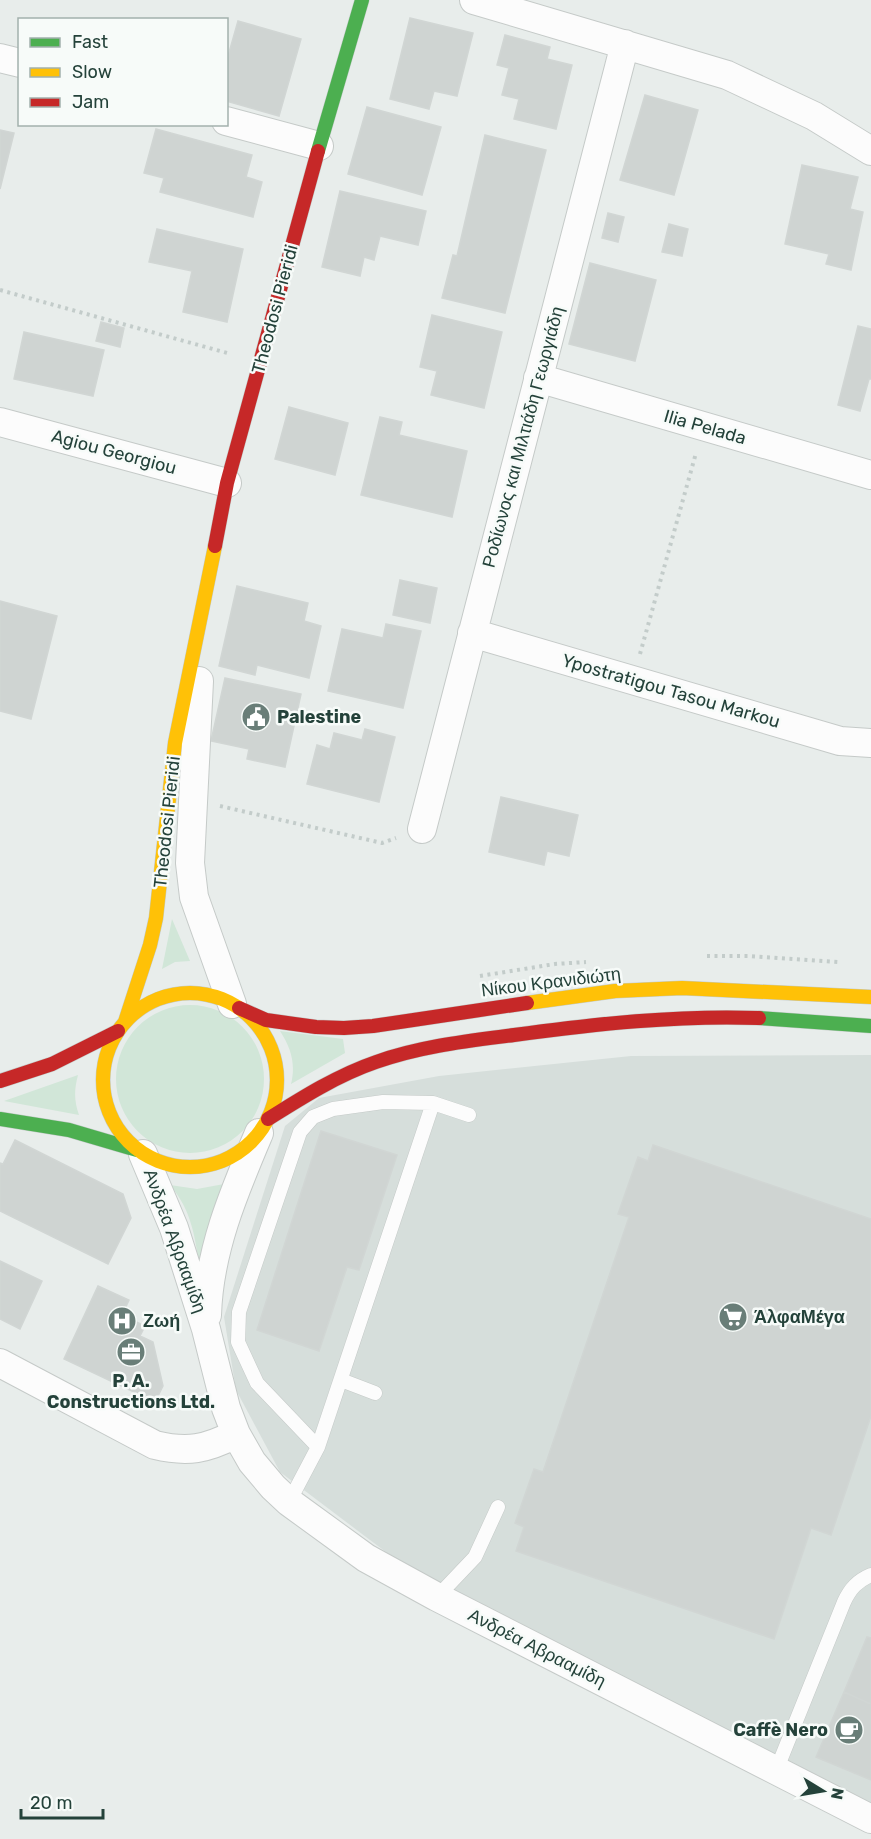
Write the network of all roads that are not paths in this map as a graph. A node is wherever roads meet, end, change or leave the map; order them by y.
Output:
1 (362, 0) edge
2 (474, 0) edge
3 (625, 44) junction
4 (0, 58) edge
5 (18, 62) edge
6 (228, 122) edge
7 (319, 146) junction
8 (871, 151) edge
9 (538, 378) junction
10 (1, 425) edge
11 (871, 475) edge
12 (228, 483) junction
13 (201, 620) junction
14 (472, 633) junction
15 (871, 743) edge
16 (422, 829) road end
17 (871, 997) edge
18 (236, 1006) junction
19 (122, 1026) junction
20 (871, 1026) edge
21 (0, 1081) edge
22 (434, 1103) junction
23 (469, 1115) dead end
24 (0, 1119) edge
25 (263, 1126) junction
26 (140, 1152) junction
27 (206, 1329) junction
28 (0, 1363) edge
29 (341, 1380) junction
30 (375, 1393) dead end
31 (236, 1434) junction
32 (318, 1447) junction
33 (289, 1502) junction
34 (498, 1508) dead end
35 (871, 1575) edge
36 (437, 1598) junction
37 (776, 1771) junction
38 (871, 1819) edge

1 - 7 main road, Theodosi Pieridi
2 - 3 street
3 - 8 street
3 - 9 street, Ροδίωνος και Μιλτιάδη Γεωργιάδη
4 - 5 street
6 - 7 street
7 - 12 main road, Theodosi Pieridi
9 - 11 street, Ilia Pelada
9 - 14 street, Ροδίωνος και Μιλτιάδη Γεωργιάδη
10 - 12 street, Agiou Georgiou
12 - 13 main road, Theodosi Pieridi
13 - 18 street, Theodosi Pieridi
13 - 19 main road, Theodosi Pieridi
14 - 15 street, Ypostratigou Tasou Markou
14 - 16 street, Ροδίωνος και Μιλτιάδη Γεωργιάδη
17 - 18 main road, Νίκου Κρανιδιώτη
18 - 19 main road
18 - 25 main road
19 - 21 main road
19 - 26 main road
20 - 25 main road
22 - 23 lane
22 - 29 lane
22 - 32 lane
24 - 26 main road
25 - 26 main road
25 - 27 street, Ανδρέα Αβρααμίδη
26 - 27 street, Ανδρέα Αβρααμίδη
27 - 31 street, Ανδρέα Αβρααμίδη
28 - 31 street
29 - 30 lane
29 - 32 lane
31 - 33 street, Ανδρέα Αβρααμίδη
32 - 33 lane
33 - 36 street, Ανδρέα Αβρααμίδη
34 - 36 lane
35 - 37 lane
36 - 37 street, Ανδρέα Αβρααμίδη
37 - 38 street, Ανδρέα Αβρααμίδη

